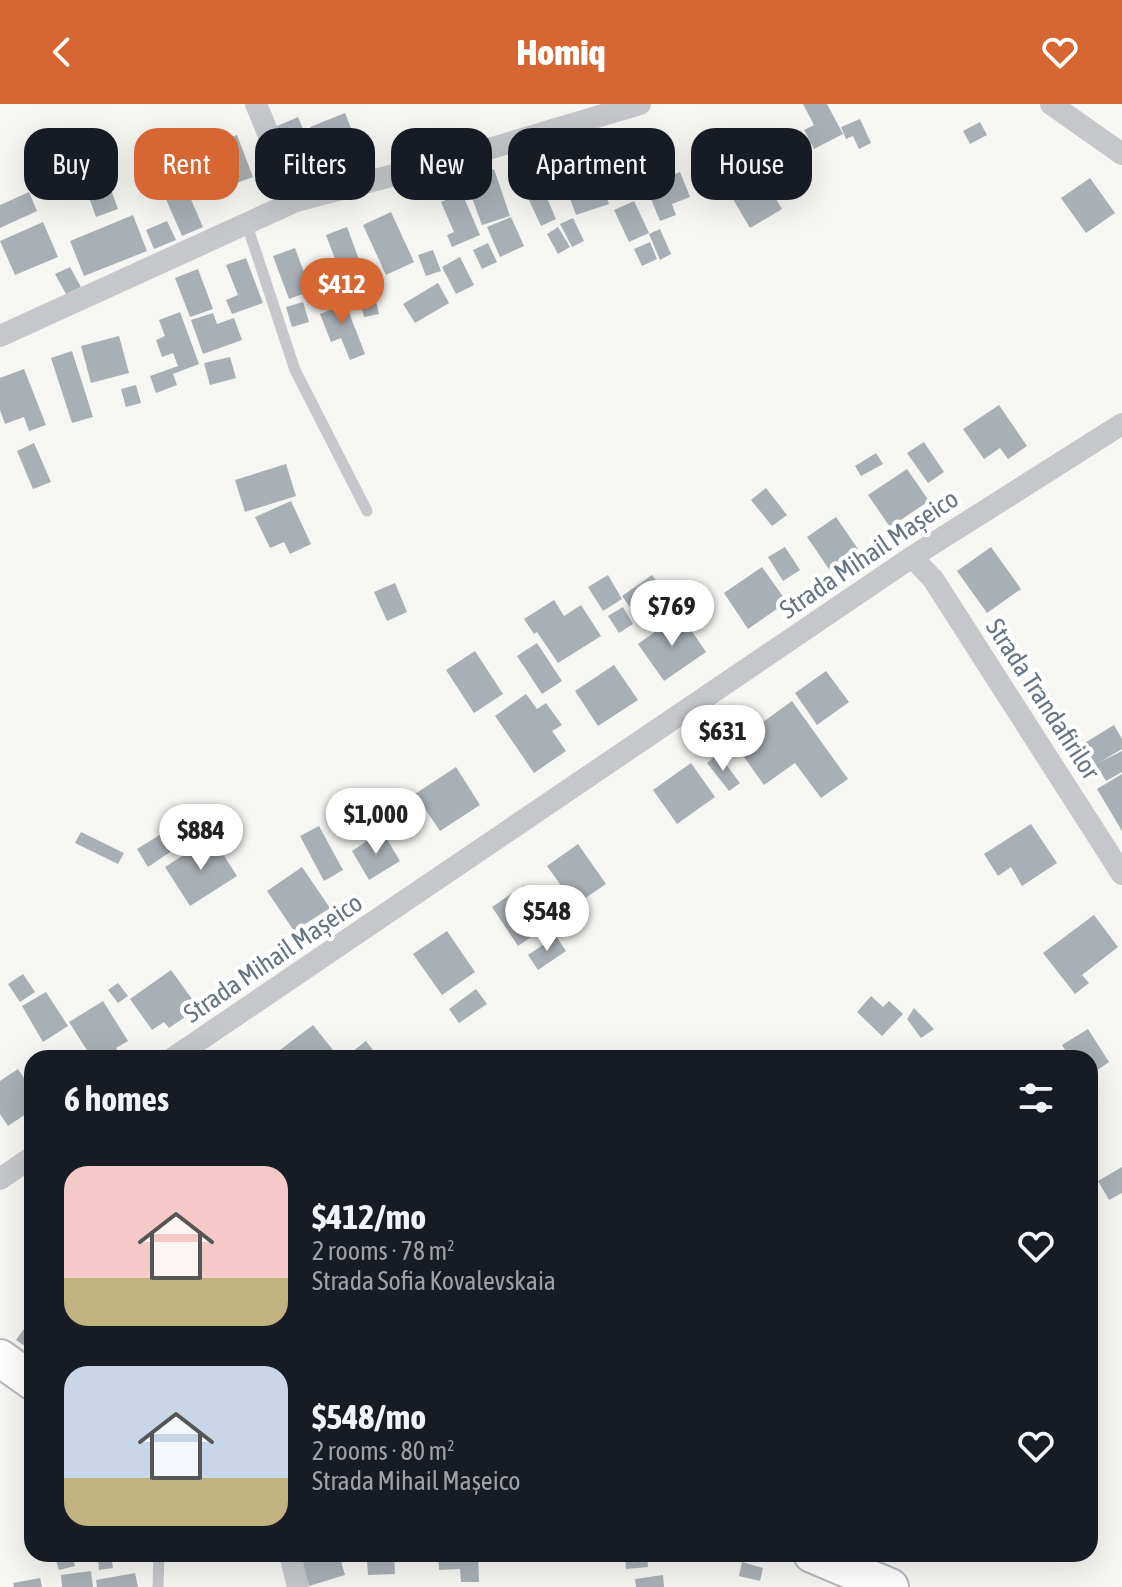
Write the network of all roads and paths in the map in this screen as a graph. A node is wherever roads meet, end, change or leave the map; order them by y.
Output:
1 (256, 104) edge
2 (640, 104) edge
3 (1051, 104) edge
4 (1122, 154) edge
5 (296, 201) junction
6 (246, 221) junction
7 (0, 336) edge
8 (1122, 424) edge
9 (367, 511) dead end
10 (912, 557) junction
11 (1122, 874) edge
12 (185, 1050) edge
13 (24, 1162) edge
14 (0, 1179) edge
15 (0, 1358) edge
16 (24, 1375) edge
17 (159, 1562) edge
18 (292, 1562) edge
19 (831, 1562) edge
20 (158, 1587) edge
21 (298, 1587) edge
22 (890, 1587) edge

1 - 5 street
2 - 5 street
3 - 4 street
5 - 6 street
6 - 7 street
6 - 9 lane
8 - 10 street, Strada Mihail Mașeico
10 - 11 street, Strada Trandafirilor
10 - 12 street, Strada Mihail Mașeico
13 - 14 street
15 - 16 main road
17 - 20 lane
18 - 21 street
19 - 22 main road

